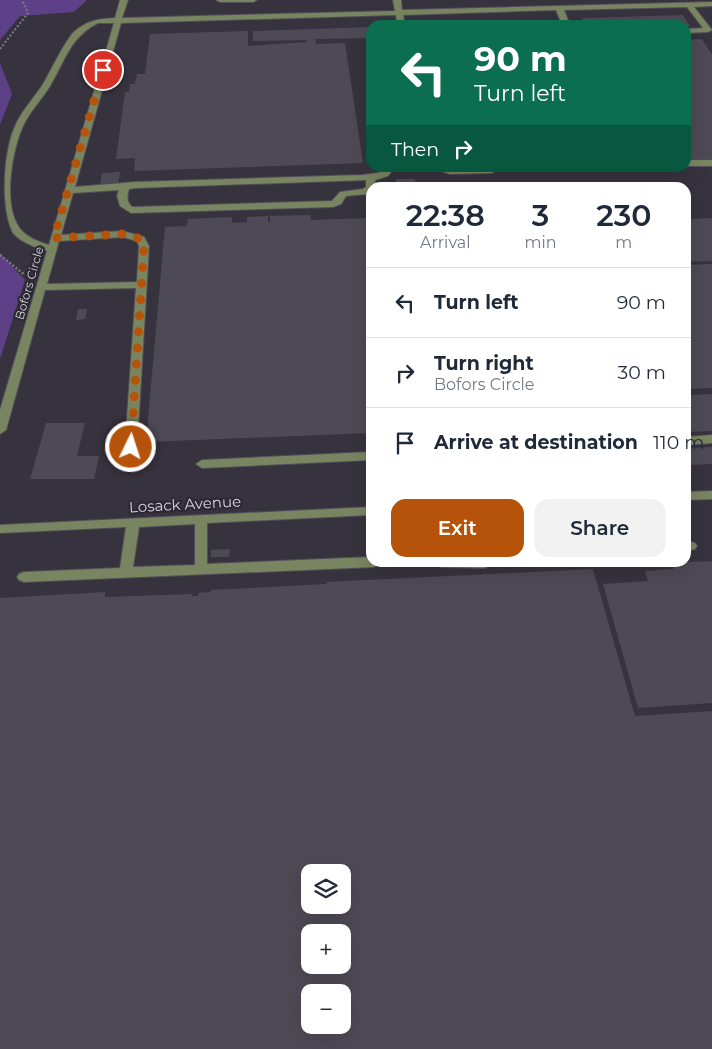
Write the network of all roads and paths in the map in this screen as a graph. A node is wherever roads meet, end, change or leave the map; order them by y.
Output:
1 (22, 0) edge
2 (124, 0) edge
3 (220, 0) edge
4 (253, 0) edge
5 (397, 0) edge
6 (542, 0) edge
7 (478, 1) dead end
8 (670, 3) edge
9 (712, 4) edge
10 (689, 5) junction
11 (559, 8) junction
12 (546, 9) junction
13 (482, 11) junction
14 (399, 13) junction
15 (400, 20) edge
16 (564, 20) edge
17 (118, 21) junction
18 (691, 31) edge
19 (710, 33) edge
20 (0, 49) edge
21 (691, 162) edge
22 (712, 163) edge
23 (387, 172) edge
24 (370, 177) junction
25 (370, 182) edge
26 (125, 187) junction
27 (68, 190) junction
28 (366, 191) edge
29 (54, 238) junction
30 (51, 249) junction
31 (0, 255) edge
32 (141, 285) junction
33 (40, 287) junction
34 (0, 430) edge
35 (712, 440) edge
36 (691, 441) edge
37 (131, 447) dead end
38 (366, 456) edge
39 (202, 464) dead end
40 (712, 495) edge
41 (691, 496) edge
42 (366, 511) edge
43 (201, 520) junction
44 (132, 523) junction
45 (0, 529) edge
46 (366, 562) edge
47 (201, 568) junction
48 (126, 572) junction
49 (24, 577) dead end

1 - 20 path
2 - 17 street, Bofors Circle
3 - 4 street
5 - 14 street
6 - 12 street
7 - 13 street
8 - 10 street
8 - 11 street
9 - 10 street
10 - 19 street
11 - 12 street
11 - 16 street
12 - 13 street
13 - 14 street
14 - 15 street
14 - 17 street
17 - 27 street, Bofors Circle
17 - 30 street
18 - 19 street
21 - 22 street
23 - 24 street
24 - 25 street
24 - 26 street
26 - 27 street
26 - 28 street
27 - 29 street, Bofors Circle
29 - 30 street, Bofors Circle
29 - 32 street
30 - 33 street, Bofors Circle
31 - 33 path
32 - 33 street
32 - 37 street
33 - 34 street, Bofors Circle
35 - 36 street
38 - 39 street
40 - 41 street
42 - 43 street, Losack Avenue
43 - 44 street, Losack Avenue
43 - 47 street
44 - 45 street, Losack Avenue
44 - 48 street
46 - 47 street
47 - 48 street
48 - 49 street

